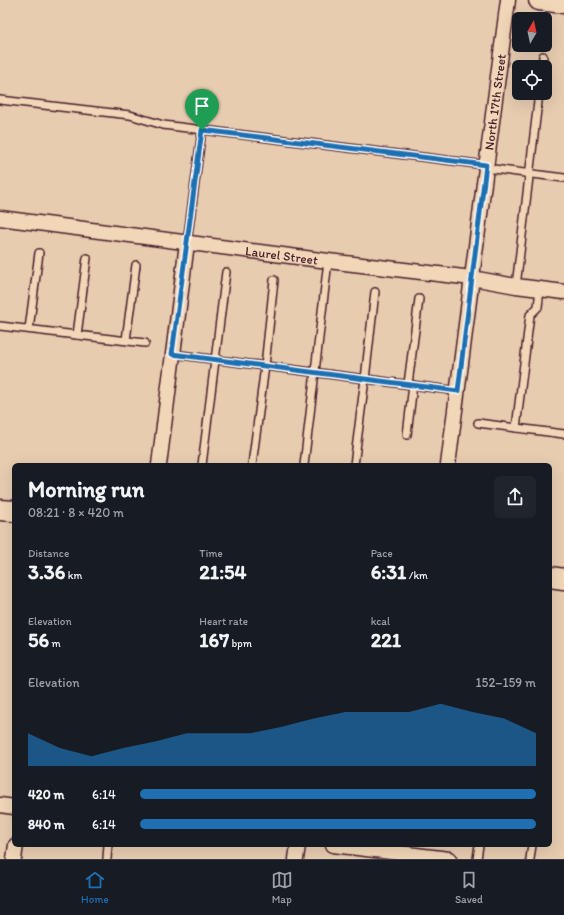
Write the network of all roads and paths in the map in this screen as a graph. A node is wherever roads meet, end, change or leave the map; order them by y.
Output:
1 (508, 0) edge
2 (539, 0) edge
3 (564, 3) edge
4 (543, 56) dead end
5 (543, 60) edge
6 (0, 100) edge
7 (538, 100) edge
8 (202, 130) junction
9 (486, 167) junction
10 (530, 174) junction
11 (564, 178) edge
12 (0, 218) edge
13 (188, 243) junction
14 (39, 253) dead end
15 (87, 258) dead end
16 (328, 261) junction
17 (136, 265) dead end
18 (226, 272) dead end
19 (472, 278) junction
20 (274, 280) dead end
21 (516, 286) junction
22 (540, 289) junction
23 (375, 292) dead end
24 (564, 292) edge
25 (419, 299) dead end
26 (0, 326) edge
27 (29, 329) junction
28 (77, 335) junction
29 (126, 340) junction
30 (145, 343) dead end
31 (172, 354) junction
32 (215, 359) junction
33 (265, 366) junction
34 (314, 372) junction
35 (365, 378) junction
36 (410, 384) junction
37 (458, 391) junction
38 (478, 423) dead end
39 (516, 428) junction
40 (564, 434) edge
41 (407, 435) dead end
42 (159, 463) edge
43 (202, 463) edge
44 (252, 463) edge
45 (304, 463) edge
46 (354, 463) edge
47 (448, 463) edge
48 (0, 510) edge
49 (12, 512) edge
50 (552, 577) edge
51 (564, 579) edge
52 (0, 805) edge
53 (12, 807) edge
54 (16, 847) edge
55 (108, 847) edge
56 (298, 847) edge
57 (350, 847) edge
58 (479, 847) edge
59 (532, 847) edge
60 (14, 859) edge
61 (106, 859) edge
62 (296, 859) edge
63 (449, 859) edge
64 (477, 859) edge
65 (530, 859) edge

1 - 9 street, North 17th Street
2 - 3 main road
4 - 5 lane
6 - 8 lane
7 - 10 lane
8 - 9 lane
8 - 13 lane
9 - 10 lane
9 - 19 street, North 17th Street
10 - 11 lane
10 - 21 lane
12 - 13 street, Laurel Street
13 - 16 street, Laurel Street
13 - 31 street
14 - 27 lane
15 - 28 lane
16 - 19 street, Laurel Street
16 - 34 lane
17 - 29 lane
18 - 32 lane
19 - 21 street, Laurel Street
19 - 37 street, North 17th Street
20 - 33 lane
21 - 22 street, Laurel Street
22 - 24 street, Laurel Street
22 - 39 lane
23 - 35 lane
25 - 36 lane
26 - 27 lane
27 - 28 lane
28 - 29 lane
29 - 30 lane
31 - 32 lane
31 - 42 street
32 - 33 lane
32 - 43 lane
33 - 34 lane
33 - 44 lane
34 - 35 lane
34 - 45 lane
35 - 36 lane
35 - 46 lane
36 - 37 lane
36 - 41 lane
37 - 47 street, North 17th Street
38 - 39 lane
39 - 40 lane
48 - 49 main road
50 - 51 main road
52 - 53 street
54 - 60 street
55 - 61 lane
56 - 62 street
57 - 63 street
58 - 64 lane
59 - 65 lane

